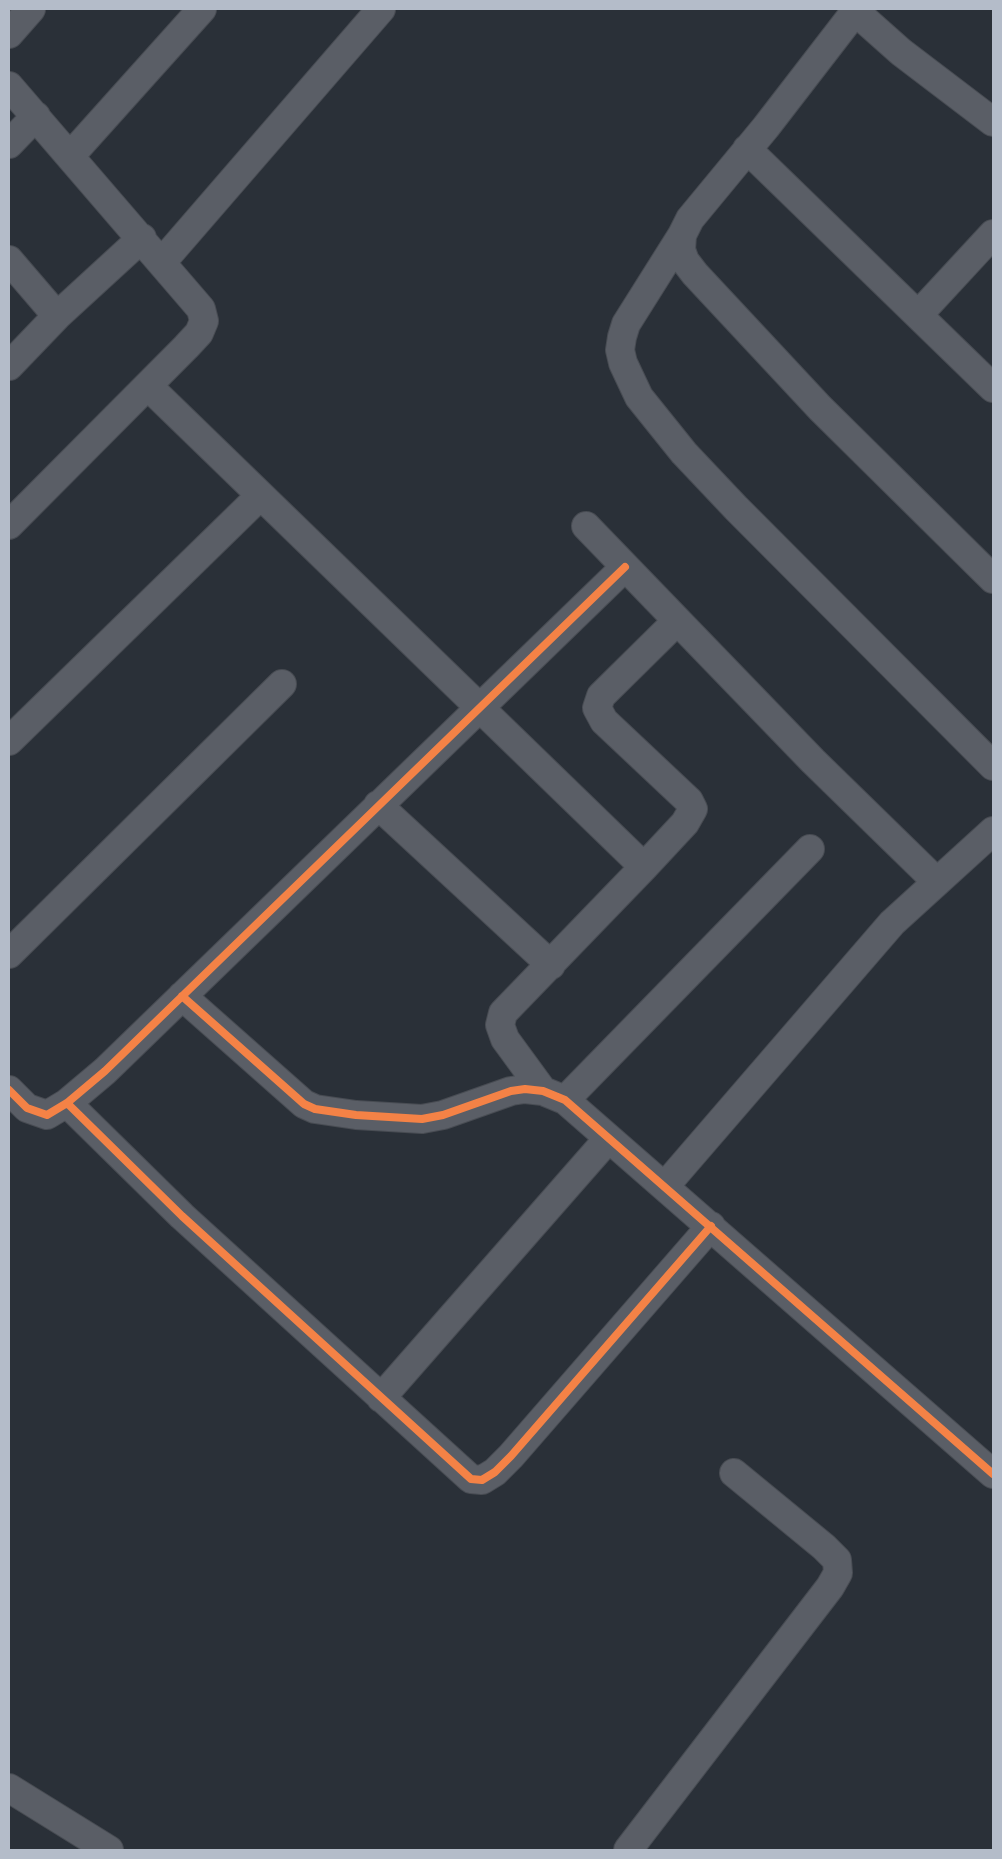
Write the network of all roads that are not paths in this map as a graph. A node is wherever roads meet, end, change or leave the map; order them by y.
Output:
1 (31, 9) edge
2 (202, 9) edge
3 (381, 9) edge
4 (858, 9) edge
5 (9, 34) edge
6 (9, 86) edge
7 (36, 116) junction
8 (993, 122) edge
9 (9, 144) edge
10 (747, 149) junction
11 (71, 155) junction
12 (993, 234) edge
13 (682, 236) junction
14 (142, 238) junction
15 (9, 260) edge
16 (162, 262) junction
17 (919, 314) junction
18 (58, 316) junction
19 (9, 366) edge
20 (148, 386) junction
21 (993, 388) edge
22 (260, 496) junction
23 (9, 525) edge
24 (586, 526) dead end
25 (626, 567) junction
26 (993, 579) edge
27 (678, 621) junction
28 (282, 684) dead end
29 (478, 708) junction
30 (9, 741) edge
31 (993, 766) edge
32 (378, 805) junction
33 (993, 831) edge
34 (810, 849) dead end
35 (644, 867) junction
36 (937, 882) junction
37 (9, 954) edge
38 (551, 966) junction
39 (182, 996) junction
40 (10, 1095) edge
41 (554, 1096) junction
42 (67, 1103) junction
43 (608, 1139) junction
44 (665, 1186) junction
45 (711, 1226) junction
46 (381, 1398) junction
47 (734, 1473) dead end
48 (993, 1474) edge
49 (9, 1788) edge
50 (109, 1850) edge
51 (628, 1850) edge

1 - 5 street
2 - 11 street
3 - 16 street
4 - 8 street
4 - 10 street
6 - 7 street
7 - 9 street
7 - 11 street
10 - 13 street
10 - 17 street
11 - 14 street
12 - 17 street
13 - 26 street
13 - 31 street
14 - 16 street
14 - 18 street
15 - 18 street
16 - 20 street
17 - 21 street
18 - 19 street
20 - 22 street
20 - 23 street
22 - 29 street
22 - 30 street
24 - 25 street
25 - 27 street
25 - 29 street
27 - 35 street
27 - 36 street
28 - 37 street
29 - 32 street
29 - 35 street
32 - 38 street
32 - 39 street
33 - 36 street
34 - 41 street
35 - 38 street
36 - 44 street
38 - 41 street
39 - 41 street
39 - 42 street
40 - 42 street
41 - 43 street
42 - 46 street
43 - 44 street
43 - 46 street
44 - 45 street
45 - 46 street
45 - 48 street
47 - 51 street
49 - 50 street

